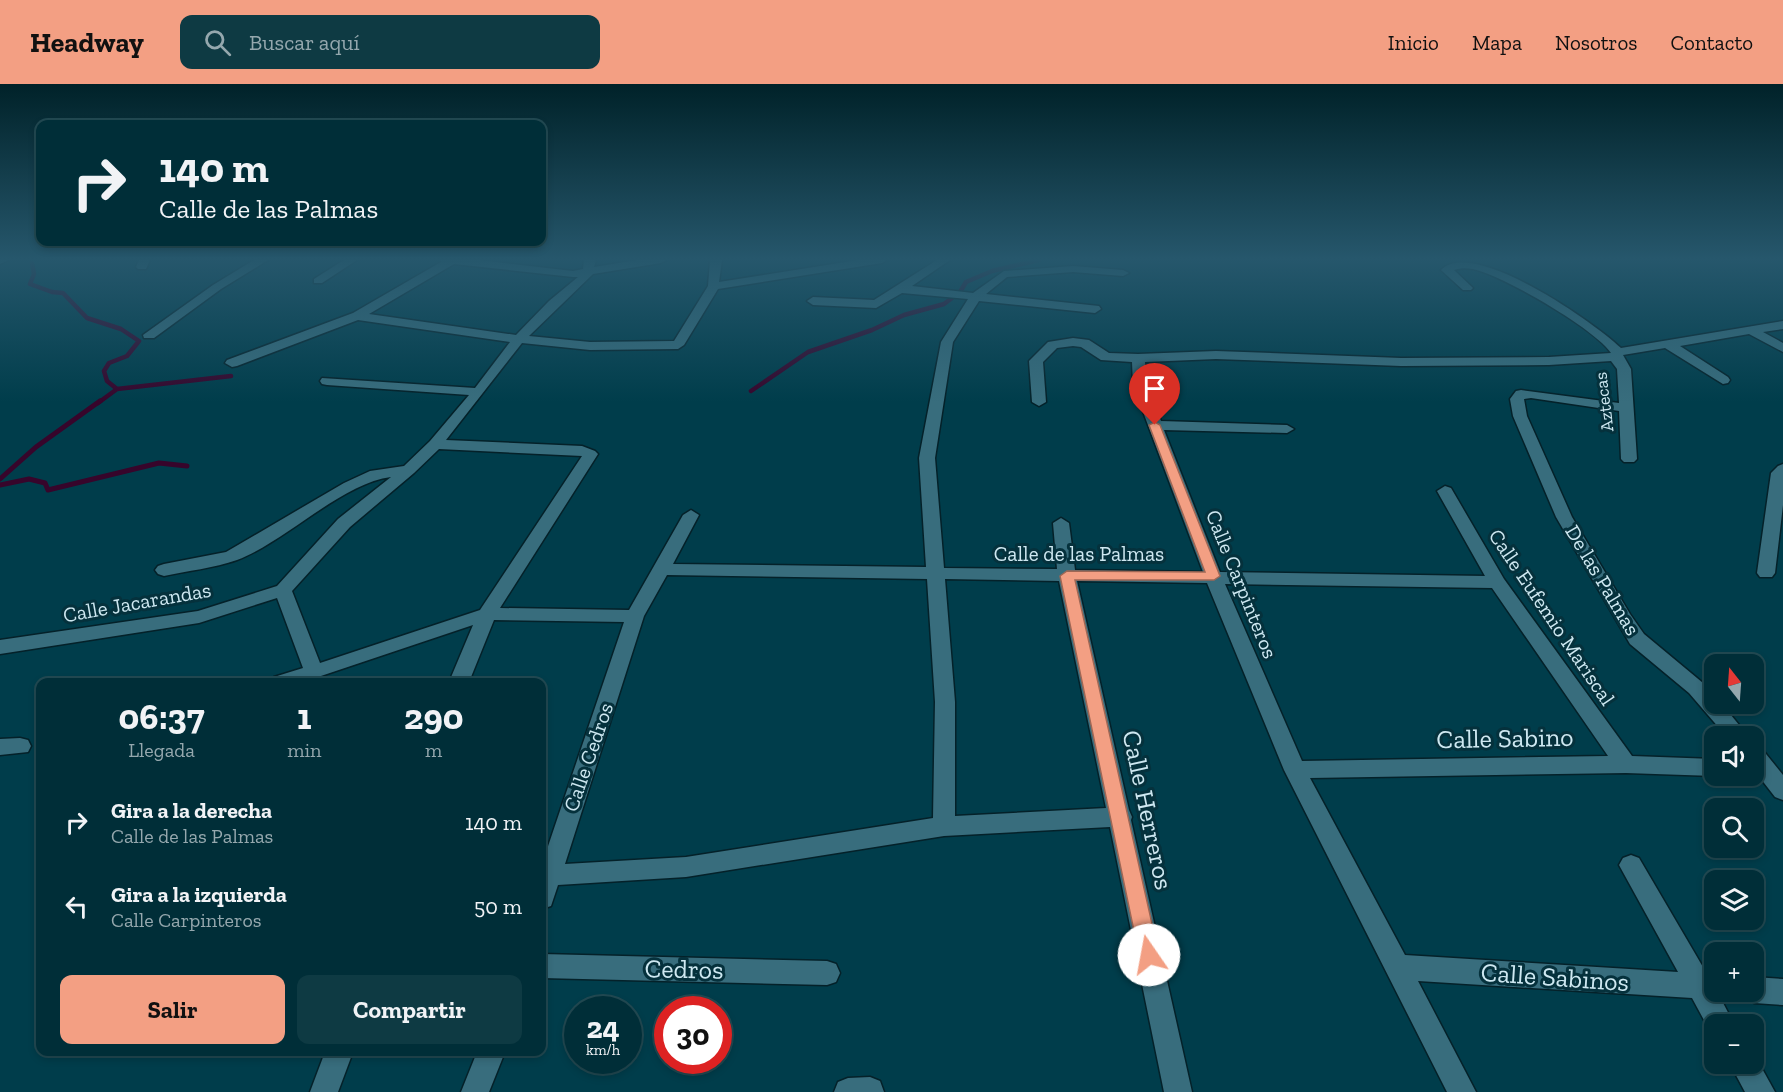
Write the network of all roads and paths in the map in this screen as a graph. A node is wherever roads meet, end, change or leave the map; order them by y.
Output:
1 (188, 307) edge
2 (372, 307) edge
3 (550, 307) edge
4 (701, 307) edge
5 (969, 307) edge
6 (1080, 307) edge
7 (1556, 307) edge
8 (1095, 309) dead end
9 (357, 316) junction
10 (1783, 325) edge
11 (1750, 330) junction
12 (148, 335) dead end
13 (519, 339) junction
14 (1668, 344) junction
15 (1783, 348) edge
16 (1617, 354) junction
17 (1138, 358) junction
18 (232, 363) dead end
19 (1723, 380) dead end
20 (327, 381) dead end
21 (479, 393) junction
22 (1039, 402) dead end
23 (1627, 408) junction
24 (1155, 425) junction
25 (1287, 429) dead end
26 (435, 444) junction
27 (1629, 459) dead end
28 (409, 470) junction
29 (1783, 470) edge
30 (1446, 491) dead end
31 (316, 507) junction
32 (691, 514) dead end
33 (344, 523) junction
34 (1061, 523) dead end
35 (661, 569) junction
36 (164, 570) dead end
37 (1766, 573) dead end
38 (935, 574) junction
39 (1067, 576) junction
40 (1214, 576) junction
41 (1497, 582) junction
42 (283, 590) junction
43 (487, 614) junction
44 (635, 616) junction
45 (0, 647) edge
46 (314, 672) junction
47 (294, 678) edge
48 (461, 678) edge
49 (1729, 726) edge
50 (1626, 764) junction
51 (1764, 765) edge
52 (1704, 767) edge
53 (1295, 770) junction
54 (1783, 791) edge
55 (1121, 818) junction
56 (944, 826) junction
57 (1631, 865) dead end
58 (548, 875) junction
59 (546, 883) edge
60 (546, 966) edge
61 (1396, 967) junction
62 (827, 973) dead end
63 (1704, 982) edge
64 (1704, 987) edge
65 (1764, 991) edge
66 (1783, 992) edge
67 (338, 1056) edge
68 (488, 1056) edge
69 (1750, 1074) edge
70 (870, 1091) edge
71 (324, 1092) edge
72 (475, 1092) edge
73 (848, 1092) edge
74 (1178, 1092) edge
75 (1462, 1092) edge
76 (1761, 1092) edge

1 - 12 street
2 - 9 street
3 - 13 street, Calle Jacarandas
4 - 13 street
5 - 38 street
6 - 8 street
7 - 16 street, Aztecas
9 - 13 street
9 - 18 street
10 - 11 street
11 - 14 street
11 - 15 street
13 - 21 street, Calle Jacarandas
14 - 16 street
14 - 19 street
16 - 17 street
16 - 23 street, Aztecas
17 - 22 street
17 - 24 street, Calle Carpinteros
20 - 21 street
21 - 26 street, Calle Jacarandas
23 - 27 street, Aztecas
23 - 49 street, De las Palmas
24 - 25 street
24 - 40 street, Calle Carpinteros
26 - 28 street, Calle Jacarandas
26 - 43 street
28 - 31 street
28 - 33 street, Calle Jacarandas
29 - 37 street
30 - 41 street, Calle Eufemio Mariscal
31 - 33 street
31 - 36 street
32 - 35 street, Calle Cedros
33 - 42 street, Calle Jacarandas
34 - 39 street, Calle Herreros
35 - 38 street, Calle de las Palmas
35 - 44 street, Calle Cedros
38 - 39 street, Calle de las Palmas
38 - 56 street
39 - 40 street, Calle de las Palmas
39 - 55 street, Calle Herreros
40 - 41 street, Calle de las Palmas
40 - 53 street, Calle Carpinteros
41 - 50 street, Calle Eufemio Mariscal
42 - 45 street, Calle Jacarandas
42 - 46 street
43 - 44 street
43 - 46 street
43 - 48 street
44 - 58 street, Calle Cedros
46 - 47 street
50 - 52 street, Calle Sabino
50 - 53 street, Calle Sabino
51 - 54 street
53 - 61 street, Calle Carpinteros
55 - 56 street
55 - 74 street, Calle Herreros
56 - 58 street
57 - 63 street
58 - 59 street, Calle Cedros
60 - 62 street, Cedros
61 - 64 street, Calle Sabinos
61 - 75 street, Calle Carpinteros
65 - 66 street
67 - 71 street
68 - 72 street
69 - 76 street
70 - 73 street

